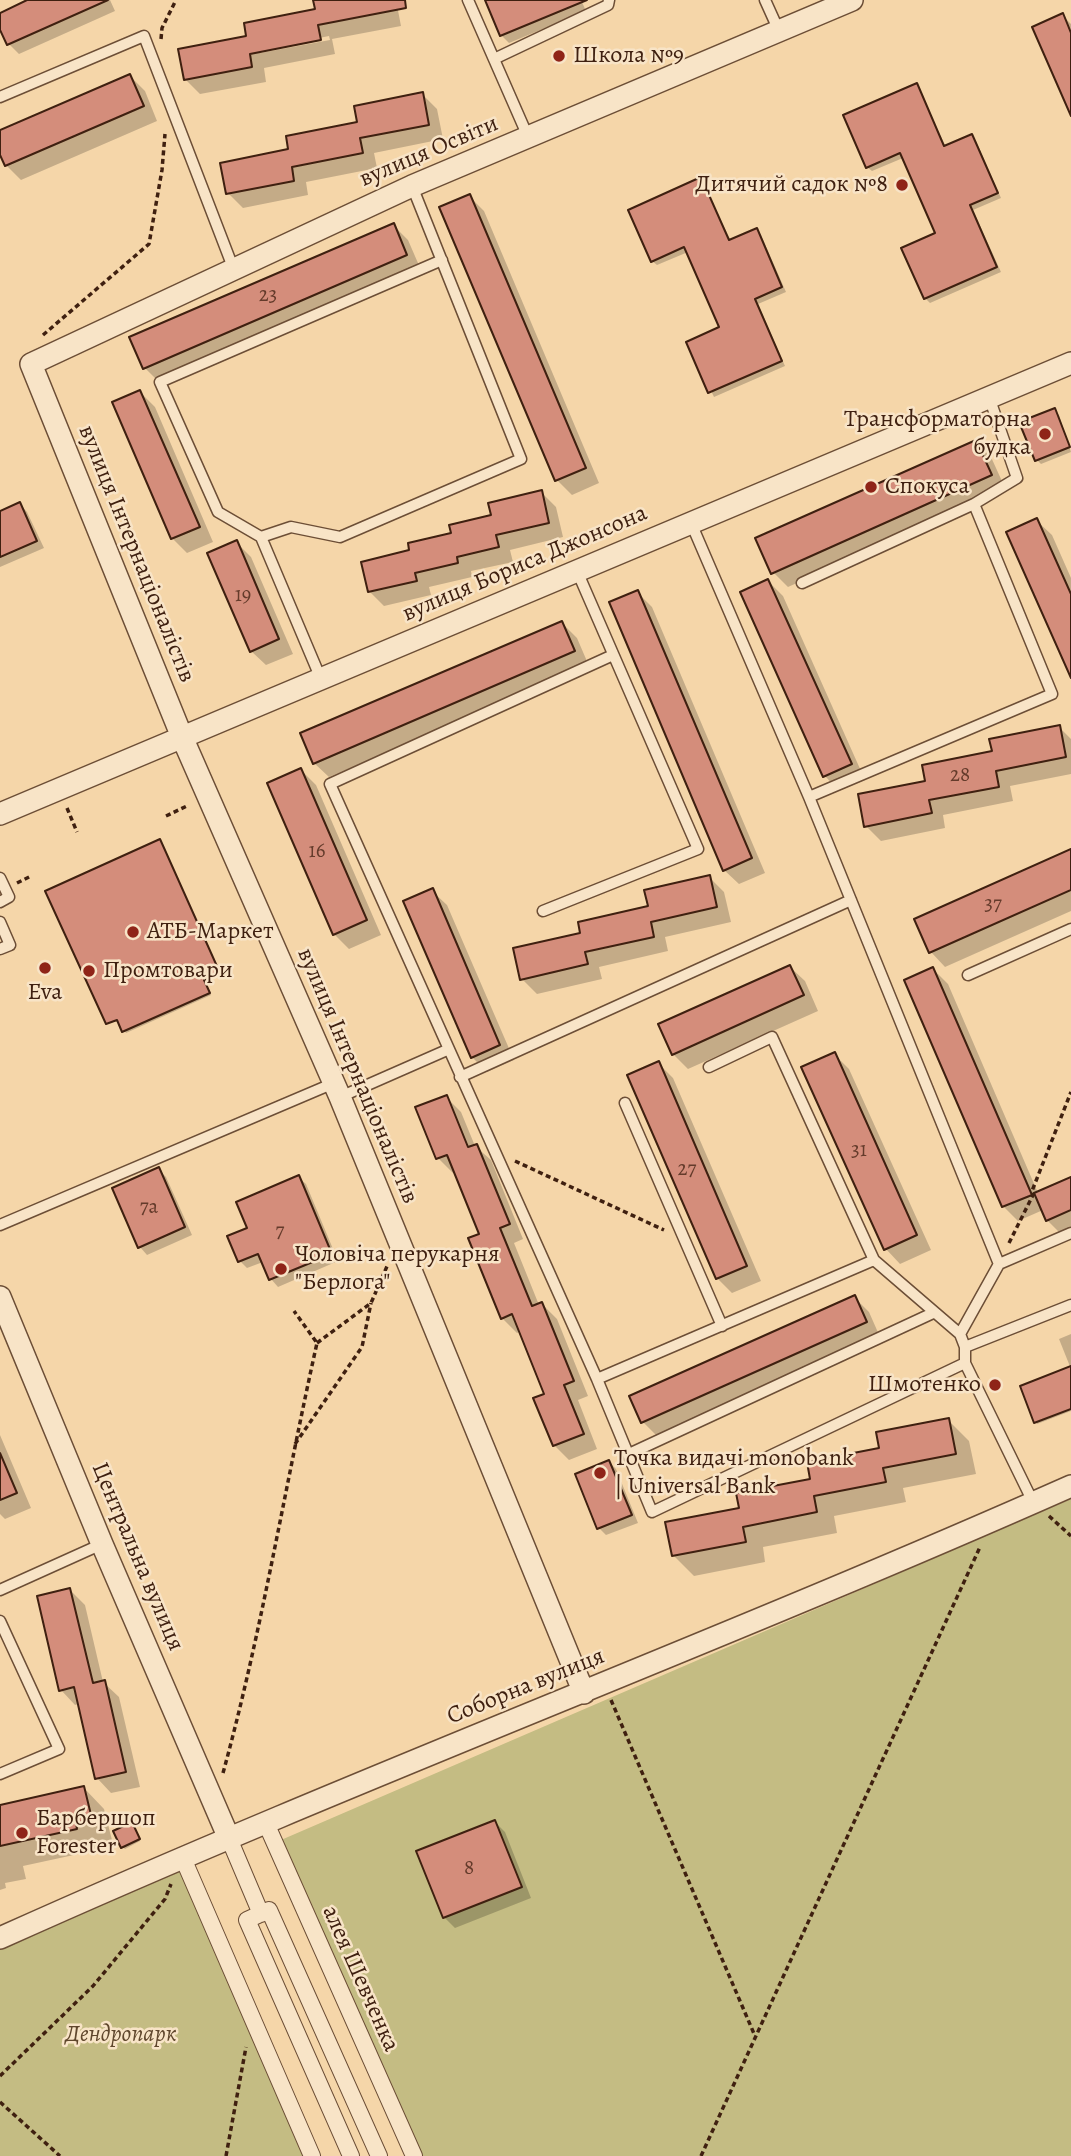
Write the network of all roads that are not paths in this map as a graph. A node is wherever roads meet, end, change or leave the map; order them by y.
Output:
1 (468, 0) edge
2 (608, 0) edge
3 (765, 0) edge
4 (852, 0) edge
5 (779, 31) junction
6 (494, 59) junction
7 (0, 97) edge
8 (529, 139) junction
9 (412, 186) junction
10 (442, 260) junction
11 (234, 270) junction
12 (1071, 363) edge
13 (31, 364) joint
14 (989, 397) junction
15 (974, 504) junction
16 (691, 523) junction
17 (261, 537) junction
18 (577, 571) junction
19 (802, 583) dead end
20 (613, 654) junction
21 (321, 679) junction
22 (182, 737) junction
23 (809, 797) junction
24 (0, 814) edge
25 (0, 878) edge
26 (850, 900) junction
27 (0, 902) edge
28 (543, 911) dead end
29 (0, 922) edge
30 (1071, 929) edge
31 (0, 949) edge
32 (968, 975) dead end
33 (447, 1049) junction
34 (709, 1067) dead end
35 (460, 1077) junction
36 (337, 1090) junction
37 (625, 1103) dead end
38 (0, 1225) edge
39 (1071, 1233) edge
40 (874, 1260) junction
41 (999, 1264) junction
42 (0, 1297) edge
43 (1071, 1305) edge
44 (933, 1313) junction
45 (722, 1326) junction
46 (960, 1334) junction
47 (965, 1347) junction
48 (965, 1363) junction
49 (597, 1379) junction
50 (629, 1454) junction
51 (1071, 1486) edge
52 (1033, 1502) junction
53 (102, 1544) junction
54 (0, 1590) edge
55 (0, 1621) edge
56 (584, 1693) junction
57 (0, 1774) edge
58 (265, 1821) junction
59 (228, 1836) junction
60 (182, 1856) junction
61 (261, 1914) junction
62 (0, 1938) edge
63 (312, 2156) edge
64 (351, 2156) edge
65 (379, 2156) edge
66 (414, 2156) edge

1 - 6 lane
2 - 6 lane
3 - 5 lane
4 - 5 street, вулиця Освіти
5 - 8 street, вулиця Освіти
6 - 8 lane
7 - 11 lane
8 - 9 street, вулиця Освіти
9 - 10 lane
9 - 11 street, вулиця Освіти
10 - 17 lane
10 - 17 lane
11 - 13 street, вулиця Освіти
12 - 14 street, вулиця Бориса Джонсона
13 - 22 street, вулиця Інтернаціоналістів
14 - 15 lane
14 - 16 street, вулиця Бориса Джонсона
15 - 19 lane
15 - 23 lane
16 - 18 street, вулиця Бориса Джонсона
16 - 23 lane
17 - 21 lane
18 - 20 lane
18 - 21 street, вулиця Бориса Джонсона
20 - 28 lane
20 - 33 lane
21 - 22 street, вулиця Бориса Джонсона
22 - 24 street, вулиця Бориса Джонсона
22 - 36 street, вулиця Інтернаціоналістів
23 - 26 lane
25 - 27 lane
26 - 35 lane
26 - 41 lane
29 - 31 lane
30 - 32 lane
33 - 35 lane
33 - 36 lane
34 - 40 lane
35 - 49 lane
36 - 38 lane
36 - 56 street, вулиця Інтернаціоналістів
37 - 45 lane
39 - 41 lane
40 - 44 lane
40 - 45 lane
41 - 46 lane
42 - 53 street, Центральна вулиця
43 - 47 lane
44 - 46 lane
44 - 50 lane
45 - 49 lane
46 - 47 lane
47 - 48 lane
48 - 50 lane
48 - 52 lane
49 - 50 lane
51 - 52 street, Соборна вулиця
52 - 56 street, Соборна вулиця
53 - 54 lane
53 - 59 street, Центральна вулиця
55 - 57 lane
56 - 58 street, Соборна вулиця
58 - 59 street, Соборна вулиця
58 - 66 street, алея Шевченка
59 - 60 street, Соборна вулиця
59 - 61 street
60 - 62 street, Соборна вулиця
60 - 63 street
61 - 64 street
61 - 65 street

